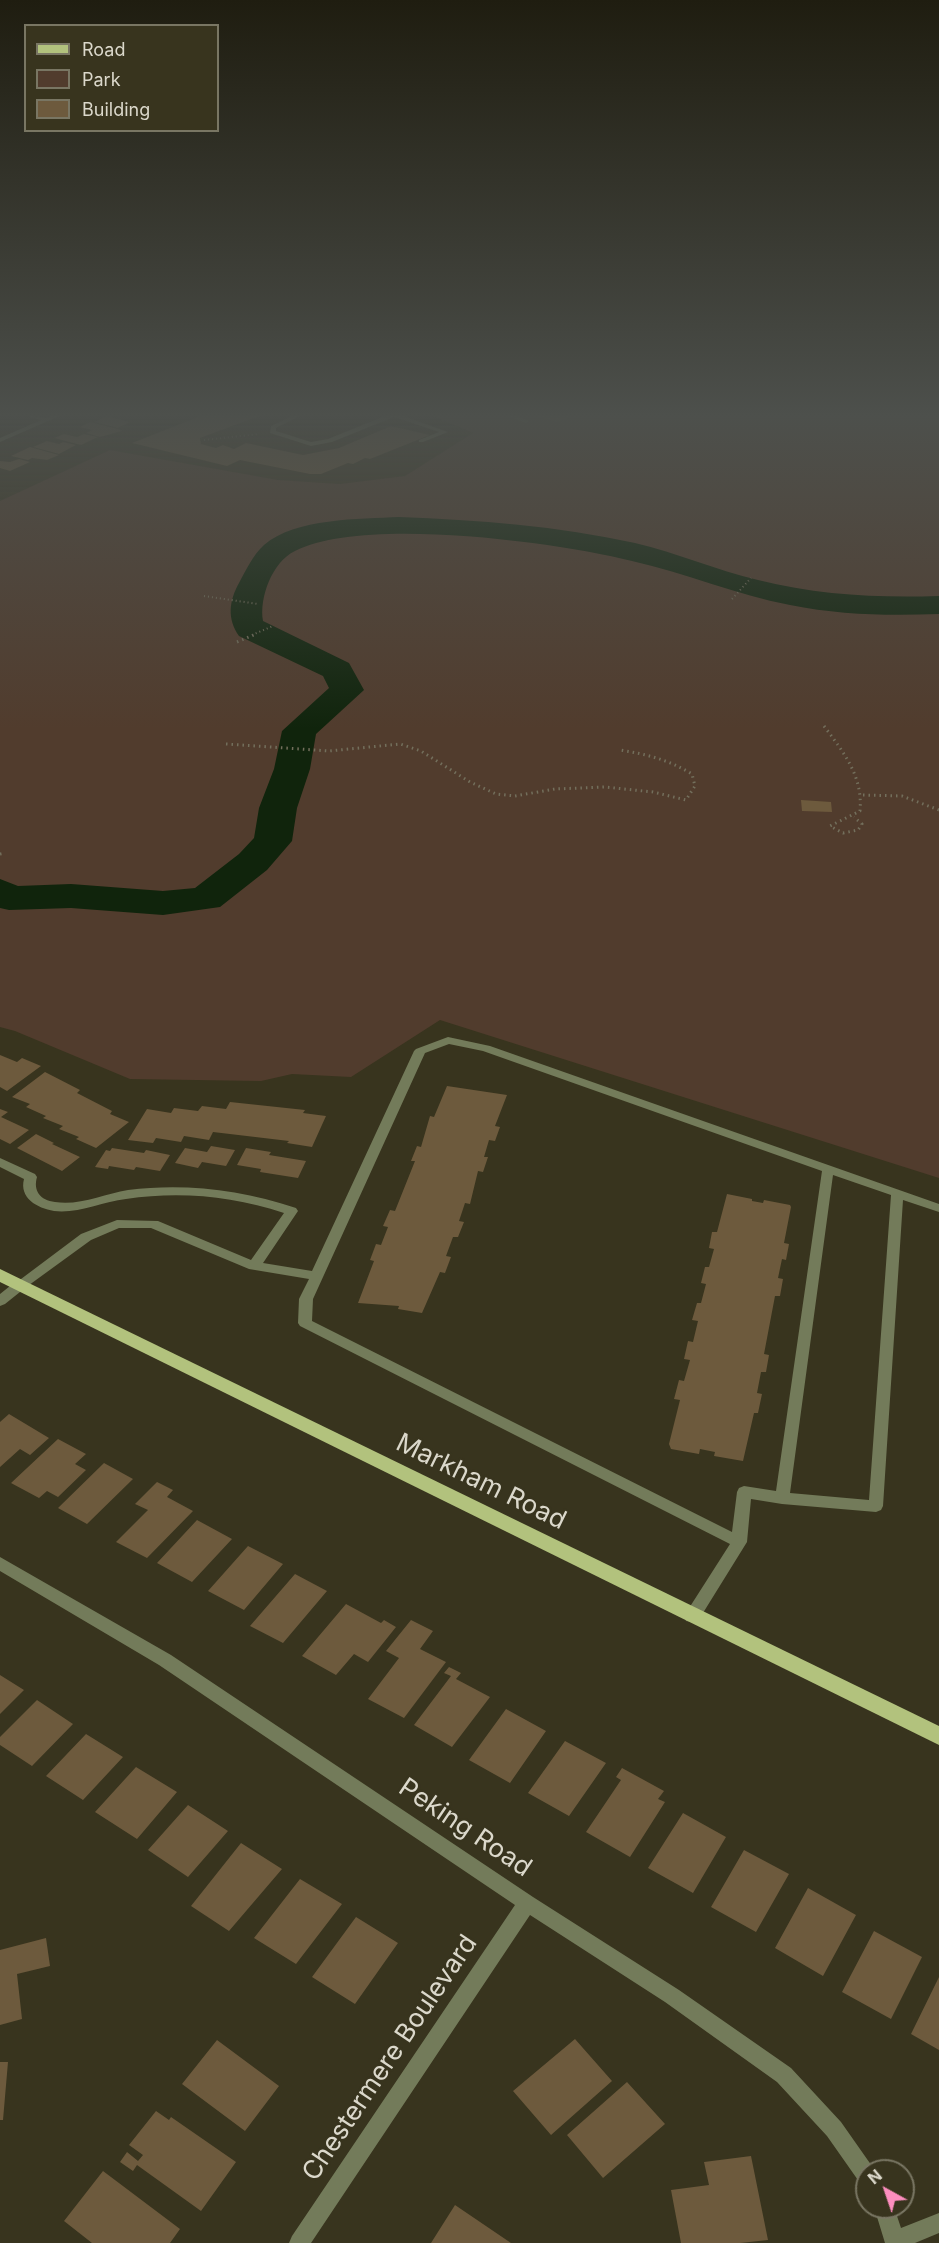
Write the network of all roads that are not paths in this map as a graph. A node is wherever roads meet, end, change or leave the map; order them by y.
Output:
1 (0, 1162) edge
2 (828, 1169) junction
3 (897, 1193) junction
4 (939, 1208) edge
5 (254, 1266) junction
6 (0, 1275) edge
7 (317, 1276) junction
8 (20, 1285) junction
9 (0, 1301) edge
10 (782, 1498) junction
11 (739, 1542) junction
12 (0, 1563) edge
13 (692, 1616) junction
14 (939, 1736) edge
15 (527, 1903) junction
16 (855, 2159) edge
17 (888, 2219) edge
18 (939, 2223) edge
19 (895, 2242) edge
20 (299, 2243) edge

1 - 5 street
2 - 3 street
2 - 7 street
2 - 10 street
3 - 4 street
3 - 10 street
5 - 7 street
5 - 8 street
6 - 8 main road, Markham Road
7 - 11 street
8 - 9 street
8 - 13 main road, Markham Road
10 - 11 street
11 - 13 street
12 - 15 street, Peking Road
13 - 14 main road, Markham Road
15 - 16 street, Peking Road
15 - 20 street, Chestermere Boulevard
17 - 19 street
18 - 19 street

